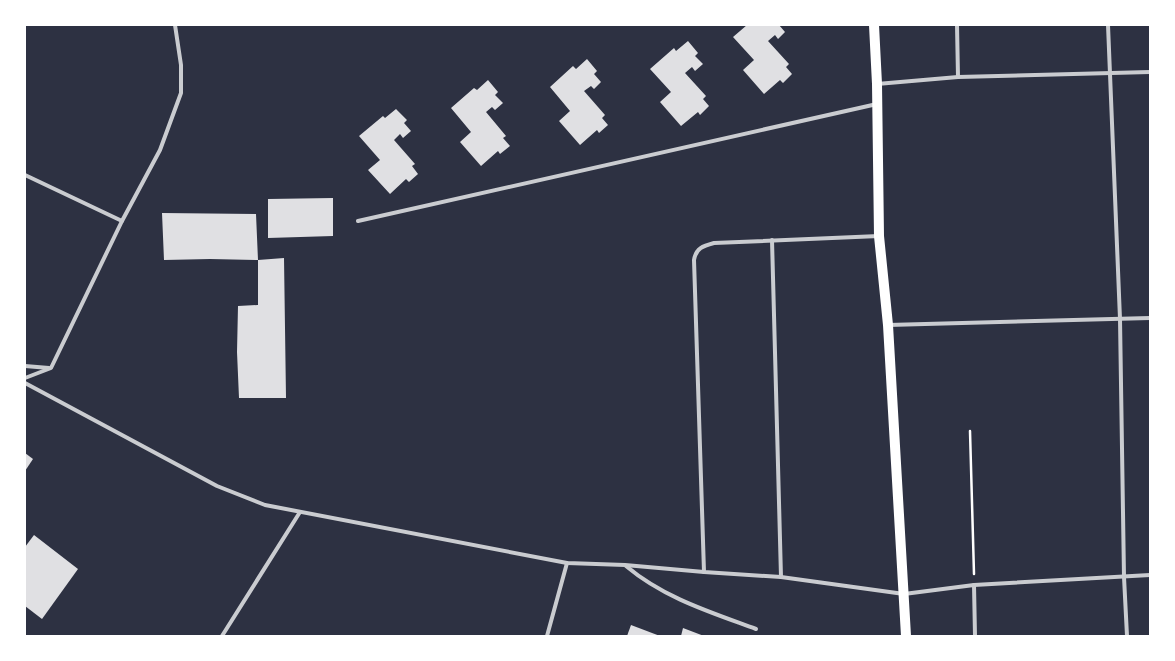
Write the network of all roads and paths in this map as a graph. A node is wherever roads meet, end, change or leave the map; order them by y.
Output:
1 (175, 25) edge
2 (874, 25) edge
3 (957, 25) edge
4 (1108, 25) edge
5 (1150, 72) edge
6 (1110, 74) junction
7 (958, 77) junction
8 (877, 84) junction
9 (877, 104) junction
10 (25, 175) edge
11 (122, 221) junction
12 (358, 221) dead end
13 (879, 236) junction
14 (772, 240) junction
15 (1150, 318) edge
16 (1120, 319) junction
17 (888, 325) junction
18 (25, 366) edge
19 (51, 368) junction
20 (25, 378) edge
21 (25, 383) edge
22 (970, 431) dead end
23 (300, 512) junction
24 (567, 563) junction
25 (625, 566) junction
26 (704, 572) junction
27 (1150, 575) edge
28 (781, 576) junction
29 (1124, 577) junction
30 (974, 585) junction
31 (904, 594) junction
32 (756, 629) dead end
33 (222, 636) edge
34 (547, 636) edge
35 (906, 636) edge
36 (975, 636) edge
37 (1127, 636) edge

1 - 11 street
2 - 8 main road
3 - 7 street
4 - 6 street
5 - 6 street
6 - 7 street
6 - 16 street
7 - 8 street
8 - 9 main road
9 - 12 street
9 - 13 main road
10 - 11 street
11 - 19 street
13 - 14 street
13 - 17 main road
14 - 26 street
14 - 28 street
15 - 16 street
16 - 17 street
16 - 29 street
17 - 31 main road
18 - 19 street
19 - 20 street
21 - 23 street
22 - 30 path
23 - 24 street
23 - 33 street
24 - 25 street
24 - 34 street
25 - 26 street
25 - 32 street
26 - 28 street
27 - 29 street
28 - 31 street
29 - 30 street
29 - 37 street
30 - 31 street
30 - 36 street
31 - 35 main road

